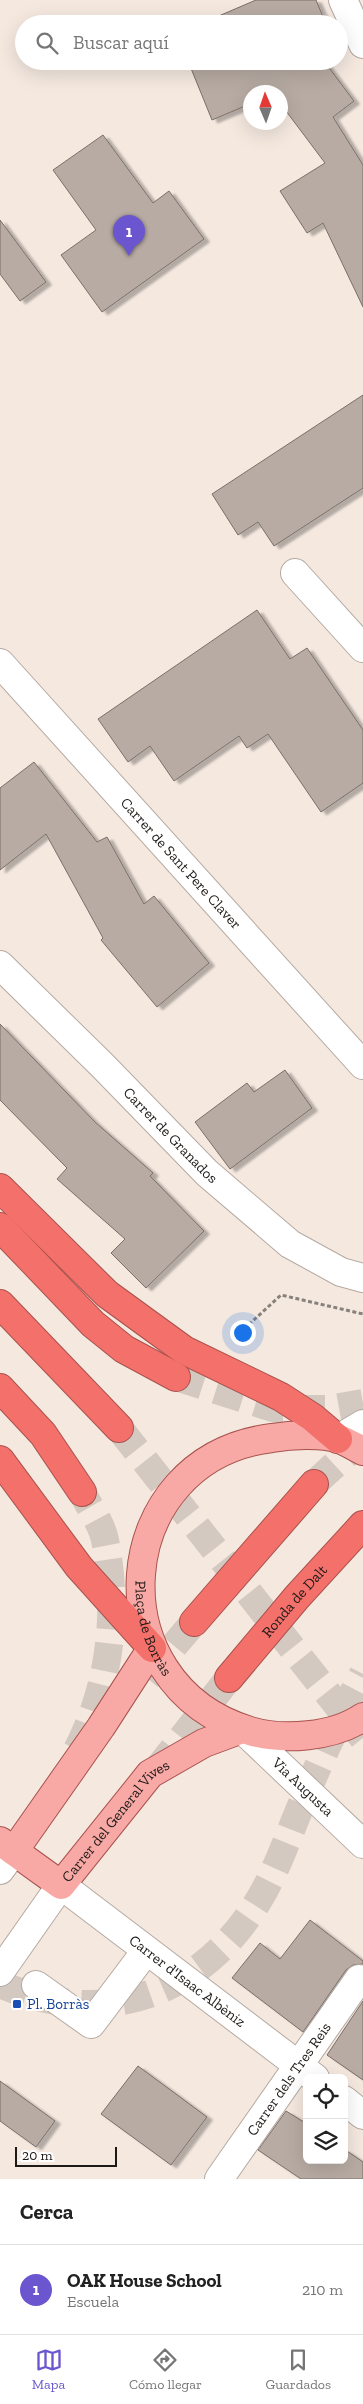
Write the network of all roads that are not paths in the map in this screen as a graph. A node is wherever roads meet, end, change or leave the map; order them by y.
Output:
1 (343, 0) edge
2 (363, 44) edge
3 (295, 573) dead end
4 (363, 648) edge
5 (0, 662) edge
6 (0, 965) edge
7 (363, 1065) edge
8 (0, 1188) edge
9 (0, 1227) edge
10 (363, 1278) edge
11 (0, 1304) edge
12 (176, 1377) tunnel mouth
13 (0, 1388) edge
14 (363, 1424) edge
15 (119, 1428) tunnel mouth
16 (338, 1438) junction
17 (363, 1451) edge
18 (0, 1460) edge
19 (314, 1484) tunnel mouth
20 (82, 1492) tunnel mouth
21 (363, 1525) edge
22 (194, 1622) tunnel mouth
23 (152, 1648) junction
24 (229, 1678) tunnel mouth
25 (363, 1717) tunnel mouth
26 (242, 1729) junction
27 (363, 1844) edge
28 (5, 1854) edge
29 (61, 1885) junction
30 (140, 1959) dead end
31 (0, 1972) edge
32 (359, 1979) dead end
33 (36, 1985) dead end
34 (306, 2071) edge
35 (348, 2103) edge
36 (363, 2114) edge
37 (219, 2179) edge

1 - 2 street
3 - 4 street
5 - 7 street, Carrer de Sant Pere Claver
6 - 10 street, Carrer de Granados
8 - 16 highway
9 - 12 highway
11 - 15 highway
13 - 20 highway
14 - 16 street
16 - 17 main road, Plaça de Borràs
16 - 23 main road, Plaça de Borràs
18 - 23 highway
19 - 22 highway
21 - 24 highway, Ronda de Dalt
23 - 26 main road, Plaça de Borràs
23 - 28 main road
25 - 26 main road, Plaça de Borràs
26 - 27 street, Via Augusta
26 - 29 main road, Carrer del General Vives
28 - 29 main road
29 - 31 street, Carrer del General Vives
29 - 34 street, Carrer d'Isaac Albèniz
30 - 33 street
32 - 34 street, Carrer dels Tres Reis
34 - 37 street, Carrer dels Tres Reis
35 - 36 street

